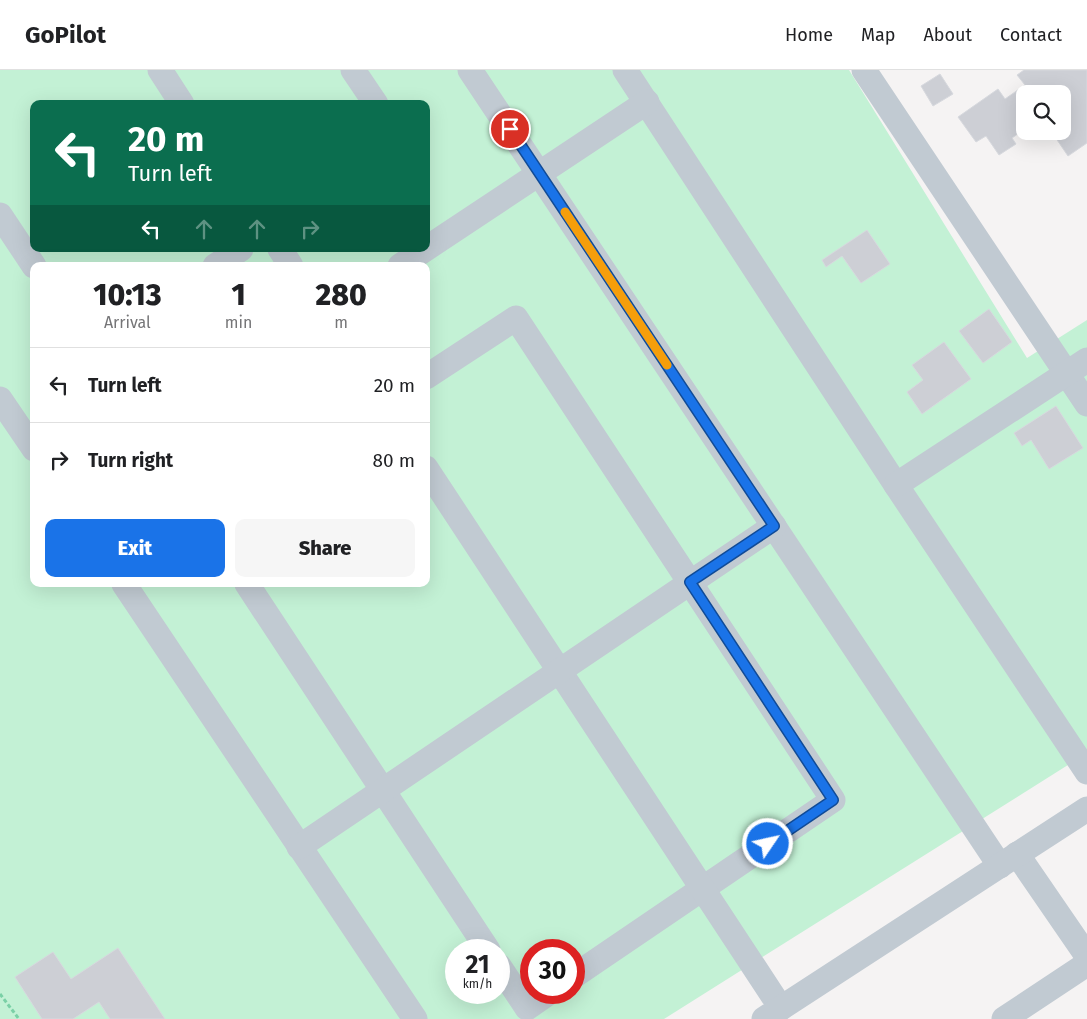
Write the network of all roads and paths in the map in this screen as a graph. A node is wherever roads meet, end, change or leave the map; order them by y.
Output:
1 (160, 70) edge
2 (353, 70) edge
3 (470, 70) edge
4 (626, 70) edge
5 (864, 70) edge
6 (179, 100) edge
7 (373, 100) edge
8 (647, 102) junction
9 (539, 173) junction
10 (0, 215) edge
11 (430, 246) edge
12 (236, 252) edge
13 (421, 252) edge
14 (31, 262) edge
15 (220, 262) edge
16 (406, 262) edge
17 (1077, 366) edge
18 (430, 374) edge
19 (0, 399) edge
20 (1087, 404) edge
21 (30, 443) edge
22 (430, 474) edge
23 (896, 485) junction
24 (774, 526) junction
25 (690, 582) junction
26 (126, 587) edge
27 (249, 587) edge
28 (560, 671) junction
29 (1087, 772) edge
30 (383, 790) junction
31 (1083, 819) edge
32 (299, 847) junction
33 (1009, 860) junction
34 (702, 889) junction
35 (481, 939) edge
36 (1087, 956) edge
37 (1087, 964) edge
38 (585, 969) edge
39 (510, 982) edge
40 (0, 994) edge
41 (520, 998) edge
42 (772, 1014) edge
43 (20, 1019) edge
44 (415, 1019) edge
45 (1004, 1019) edge

1 - 6 street
2 - 7 street
3 - 9 street
4 - 8 street
5 - 17 street
8 - 9 street
8 - 23 street
9 - 11 street
9 - 24 street
10 - 14 street
12 - 15 street
13 - 16 street
17 - 20 street
17 - 23 street
18 - 25 street
19 - 21 street
22 - 28 street
23 - 29 street
24 - 25 street
24 - 33 street
25 - 28 street
25 - 34 street
26 - 32 street
27 - 30 street
28 - 30 street
28 - 34 street
30 - 32 street
30 - 35 street
31 - 33 street
32 - 44 street
33 - 36 street
33 - 42 street
34 - 38 street
34 - 42 street
37 - 45 street
39 - 41 street
40 - 43 path

